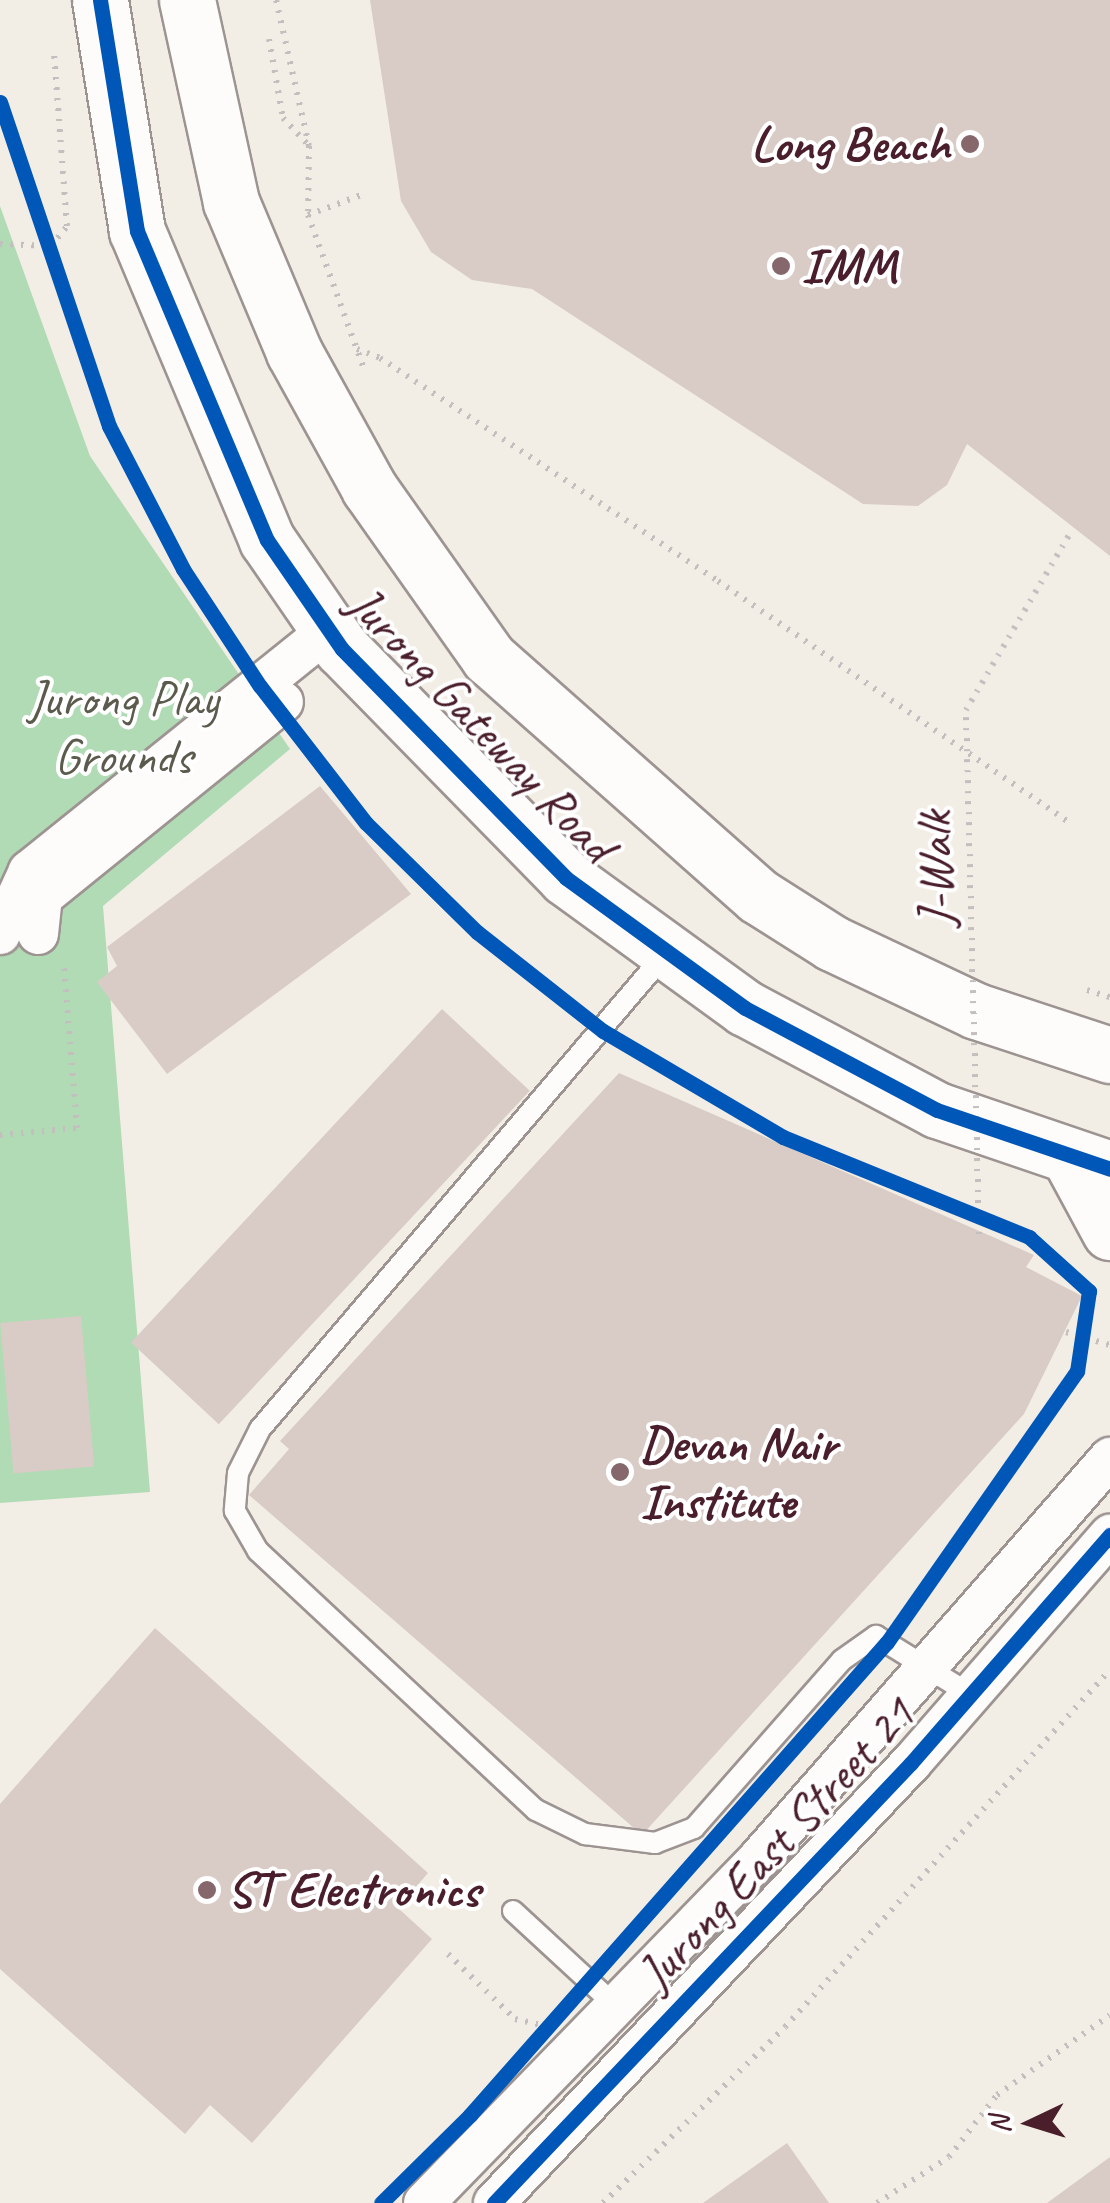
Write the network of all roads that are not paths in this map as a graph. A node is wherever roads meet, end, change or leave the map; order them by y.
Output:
1 (100, 0) edge
2 (188, 0) edge
3 (200, 70) junction
4 (114, 97) junction
5 (335, 640) junction
6 (34, 941) edge
7 (667, 951) junction
8 (1110, 1055) edge
9 (1090, 1165) edge
10 (1110, 1232) edge
11 (1110, 1458) edge
12 (1110, 1536) edge
13 (928, 1666) junction
14 (970, 1695) junction
15 (888, 1750) junction
16 (513, 1911) dead end
17 (618, 2008) junction
18 (424, 2203) edge
19 (494, 2203) edge

1 - 4 main road, Jurong Gateway Road
2 - 3 main road, Jurong Gateway Road
3 - 4 main road
3 - 8 main road, Jurong Gateway Road
4 - 5 main road, Jurong Gateway Road
5 - 6 street
5 - 7 main road, Jurong Gateway Road
7 - 9 main road, Jurong Gateway Road
7 - 13 lane
9 - 10 main road
11 - 13 street, Jurong East Street 21
12 - 14 street, Jurong East Street 21
13 - 14 lane
13 - 15 street, Jurong East Street 21
14 - 15 street, Jurong East Street 21
15 - 17 street, Jurong East Street 21
15 - 19 street, Jurong East Street 21
16 - 17 lane
17 - 18 street, Jurong East Street 21

